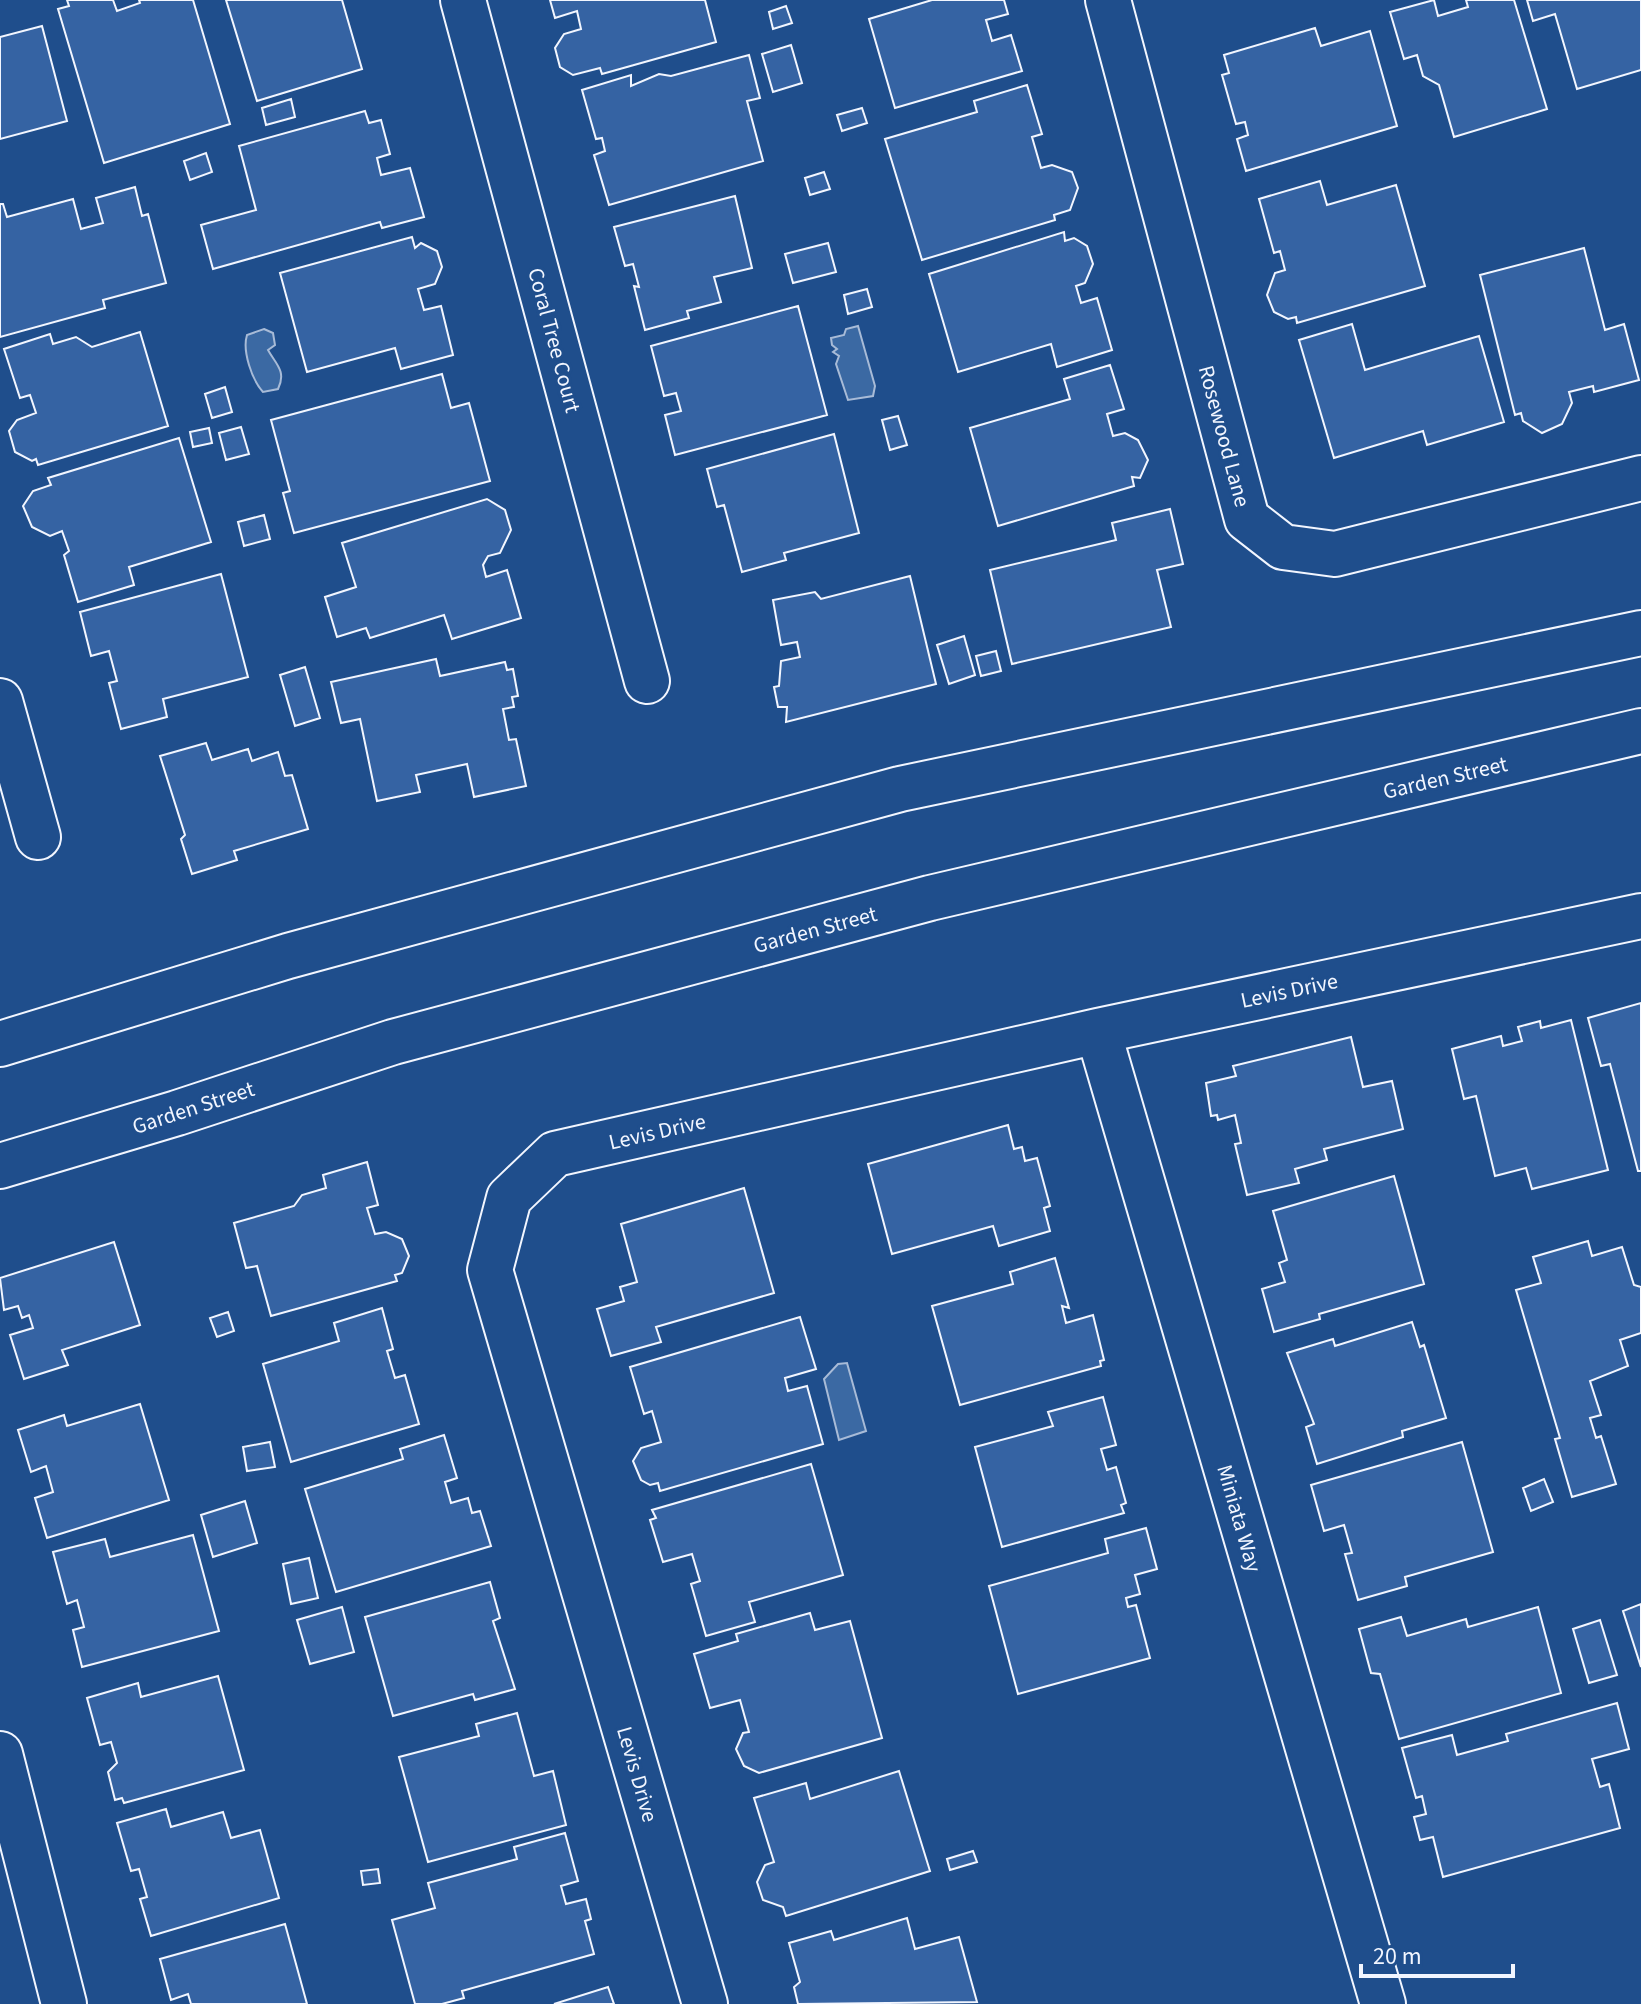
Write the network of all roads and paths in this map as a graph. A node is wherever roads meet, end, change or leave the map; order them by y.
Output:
1 (463, 0) edge
2 (1108, 0) edge
3 (1641, 478) edge
4 (1641, 633) edge
5 (647, 681) dead end
6 (0, 701) edge
7 (1641, 731) edge
8 (38, 837) dead end
9 (1641, 916) edge
10 (1098, 1031) junction
11 (0, 1044) edge
12 (0, 1166) edge
13 (0, 1754) edge
14 (64, 2004) edge
15 (705, 2004) edge
16 (1383, 2004) edge

1 - 5 street, Coral Tree Court
2 - 3 street, Rosewood Lane
4 - 11 street
6 - 8 street
7 - 12 street, Garden Street
9 - 10 street, Levis Drive
10 - 15 street, Levis Drive
10 - 16 street, Miniata Way
13 - 14 street

